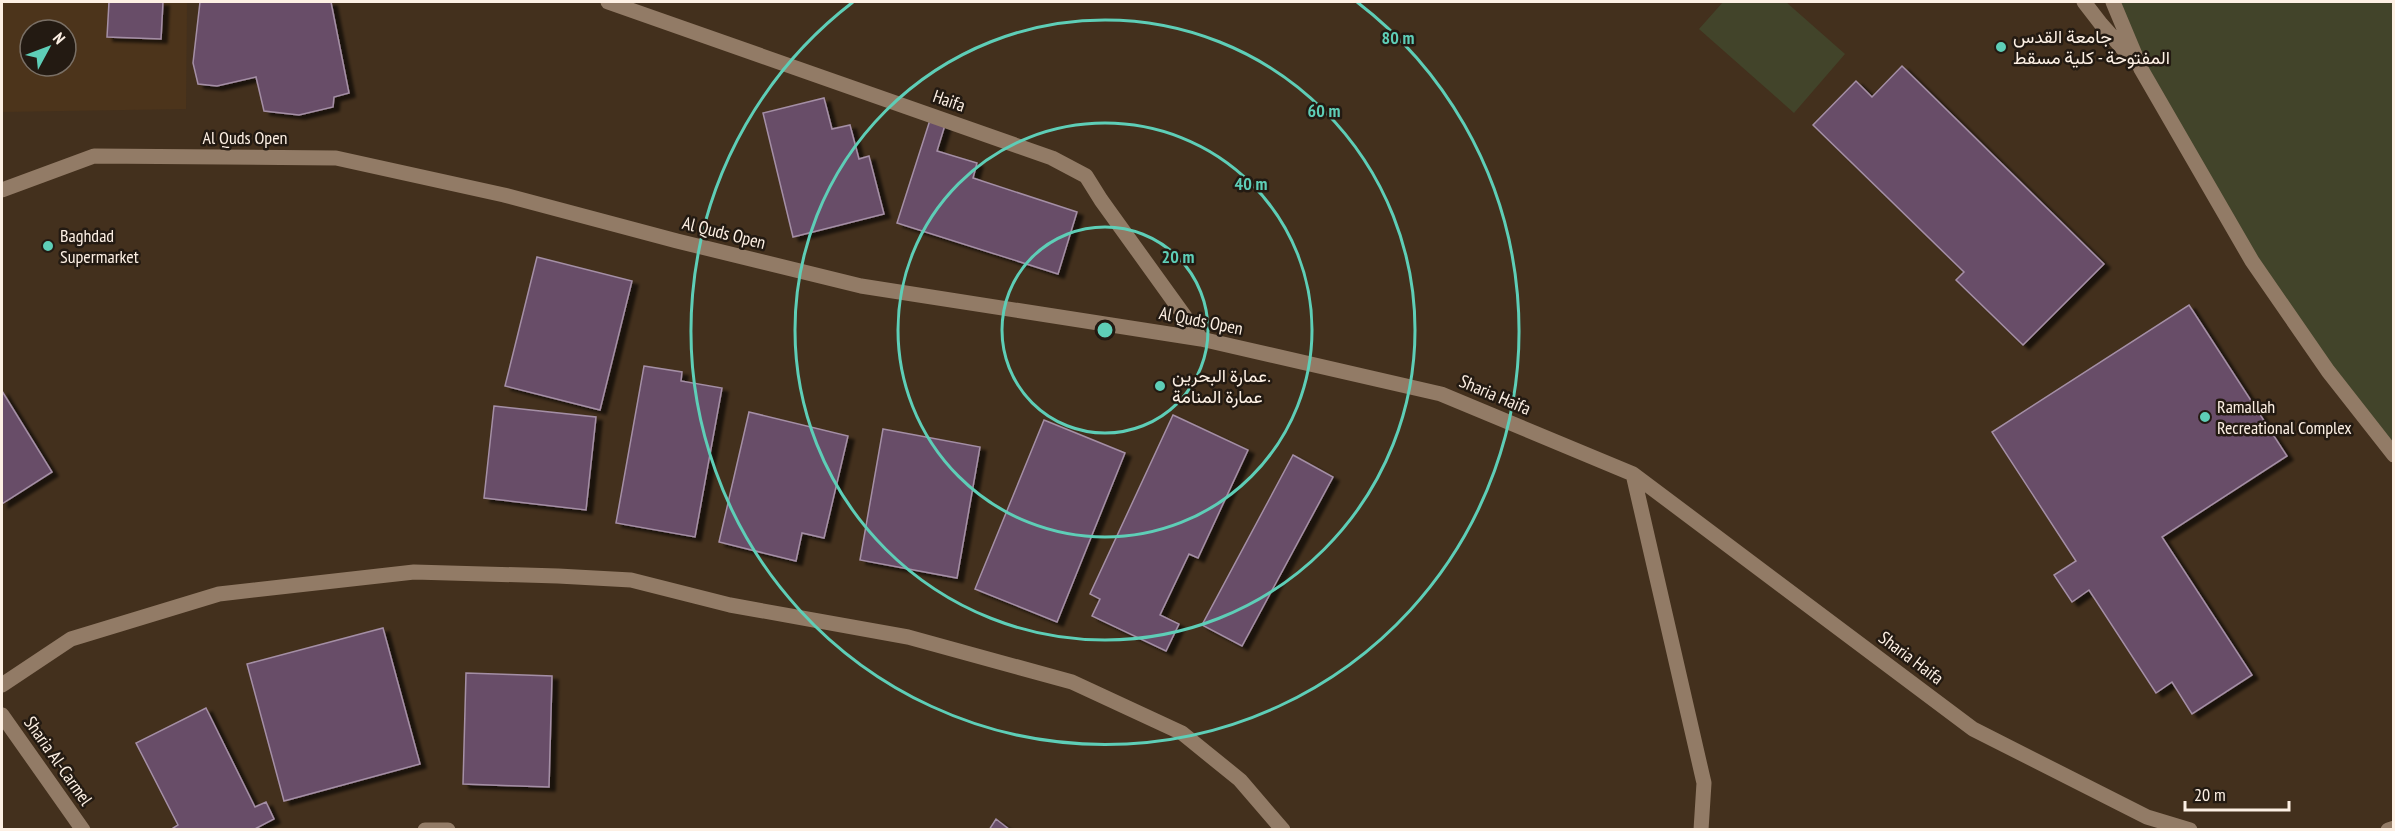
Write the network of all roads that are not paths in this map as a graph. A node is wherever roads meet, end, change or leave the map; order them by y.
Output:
1 (609, 2) edge
2 (2084, 2) edge
3 (2113, 2) edge
4 (2140, 69) junction
5 (2, 190) edge
6 (1201, 339) junction
7 (1441, 394) joint
8 (2394, 455) edge
9 (1633, 474) junction
10 (2, 685) edge
11 (2, 715) edge
12 (2394, 828) edge
13 (83, 830) edge
14 (424, 830) edge
15 (448, 830) edge
16 (1283, 830) edge
17 (1701, 830) edge
18 (2190, 830) edge
19 (2388, 830) edge

1 - 6 street, Haifa
2 - 4 street
3 - 4 street
4 - 8 street
5 - 6 street, Al Quds Open
6 - 7 street, Al Quds Open
7 - 9 street, Sharia Haifa
9 - 17 street
9 - 18 street, Sharia Haifa
10 - 16 street
11 - 13 street, Sharia Al-Carmel
12 - 19 street
14 - 15 street

